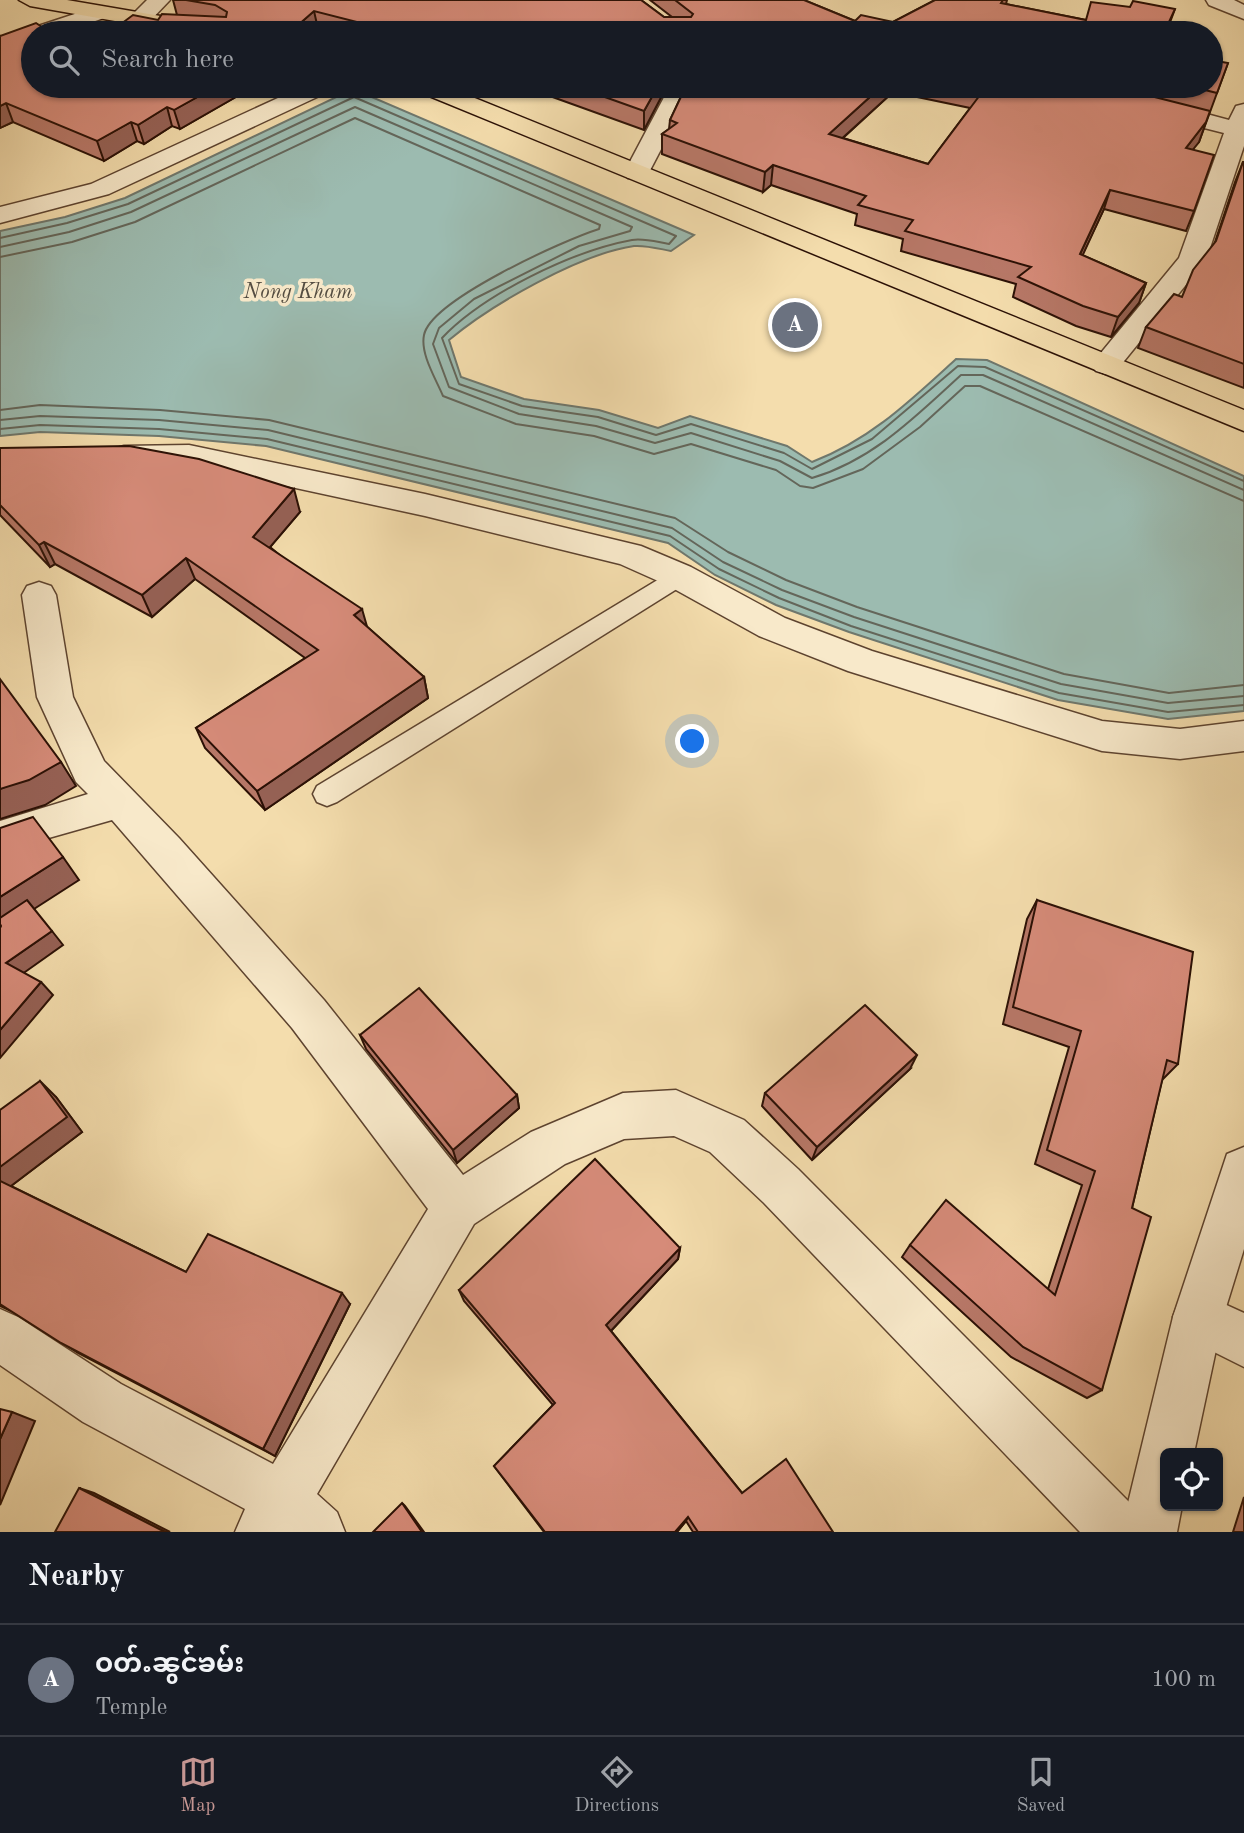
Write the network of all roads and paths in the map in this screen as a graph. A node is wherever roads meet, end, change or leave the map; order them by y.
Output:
1 (30, 0) edge
2 (159, 0) edge
3 (1217, 0) edge
4 (99, 12) junction
5 (1244, 13) edge
6 (138, 19) junction
7 (74, 21) edge
8 (150, 21) edge
9 (296, 98) edge
10 (454, 98) edge
11 (676, 98) edge
12 (1116, 98) edge
13 (1241, 120) edge
14 (637, 173) junction
15 (0, 215) edge
16 (1106, 365) junction
17 (1244, 421) edge
18 (95, 456) edge
19 (679, 576) junction
20 (39, 595) dead end
21 (1244, 736) edge
22 (327, 794) dead end
23 (119, 803) junction
24 (0, 840) edge
25 (1244, 1171) edge
26 (457, 1207) junction
27 (1198, 1317) junction
28 (0, 1335) edge
29 (1244, 1341) edge
30 (1168, 1448) edge
31 (1160, 1482) edge
32 (287, 1521) edge
33 (1119, 1532) edge
34 (1149, 1532) edge

1 - 4 highway
2 - 6 street
3 - 5 street
4 - 6 highway
4 - 7 street
6 - 8 highway
9 - 15 street
10 - 14 highway
11 - 14 street
12 - 13 street
13 - 16 street
14 - 16 highway
16 - 17 highway
18 - 19 street
19 - 21 street
19 - 22 lane
20 - 23 street
23 - 24 street
23 - 26 street
25 - 27 street
26 - 32 street
26 - 33 street
27 - 29 street
27 - 30 street
28 - 32 street
31 - 34 street

